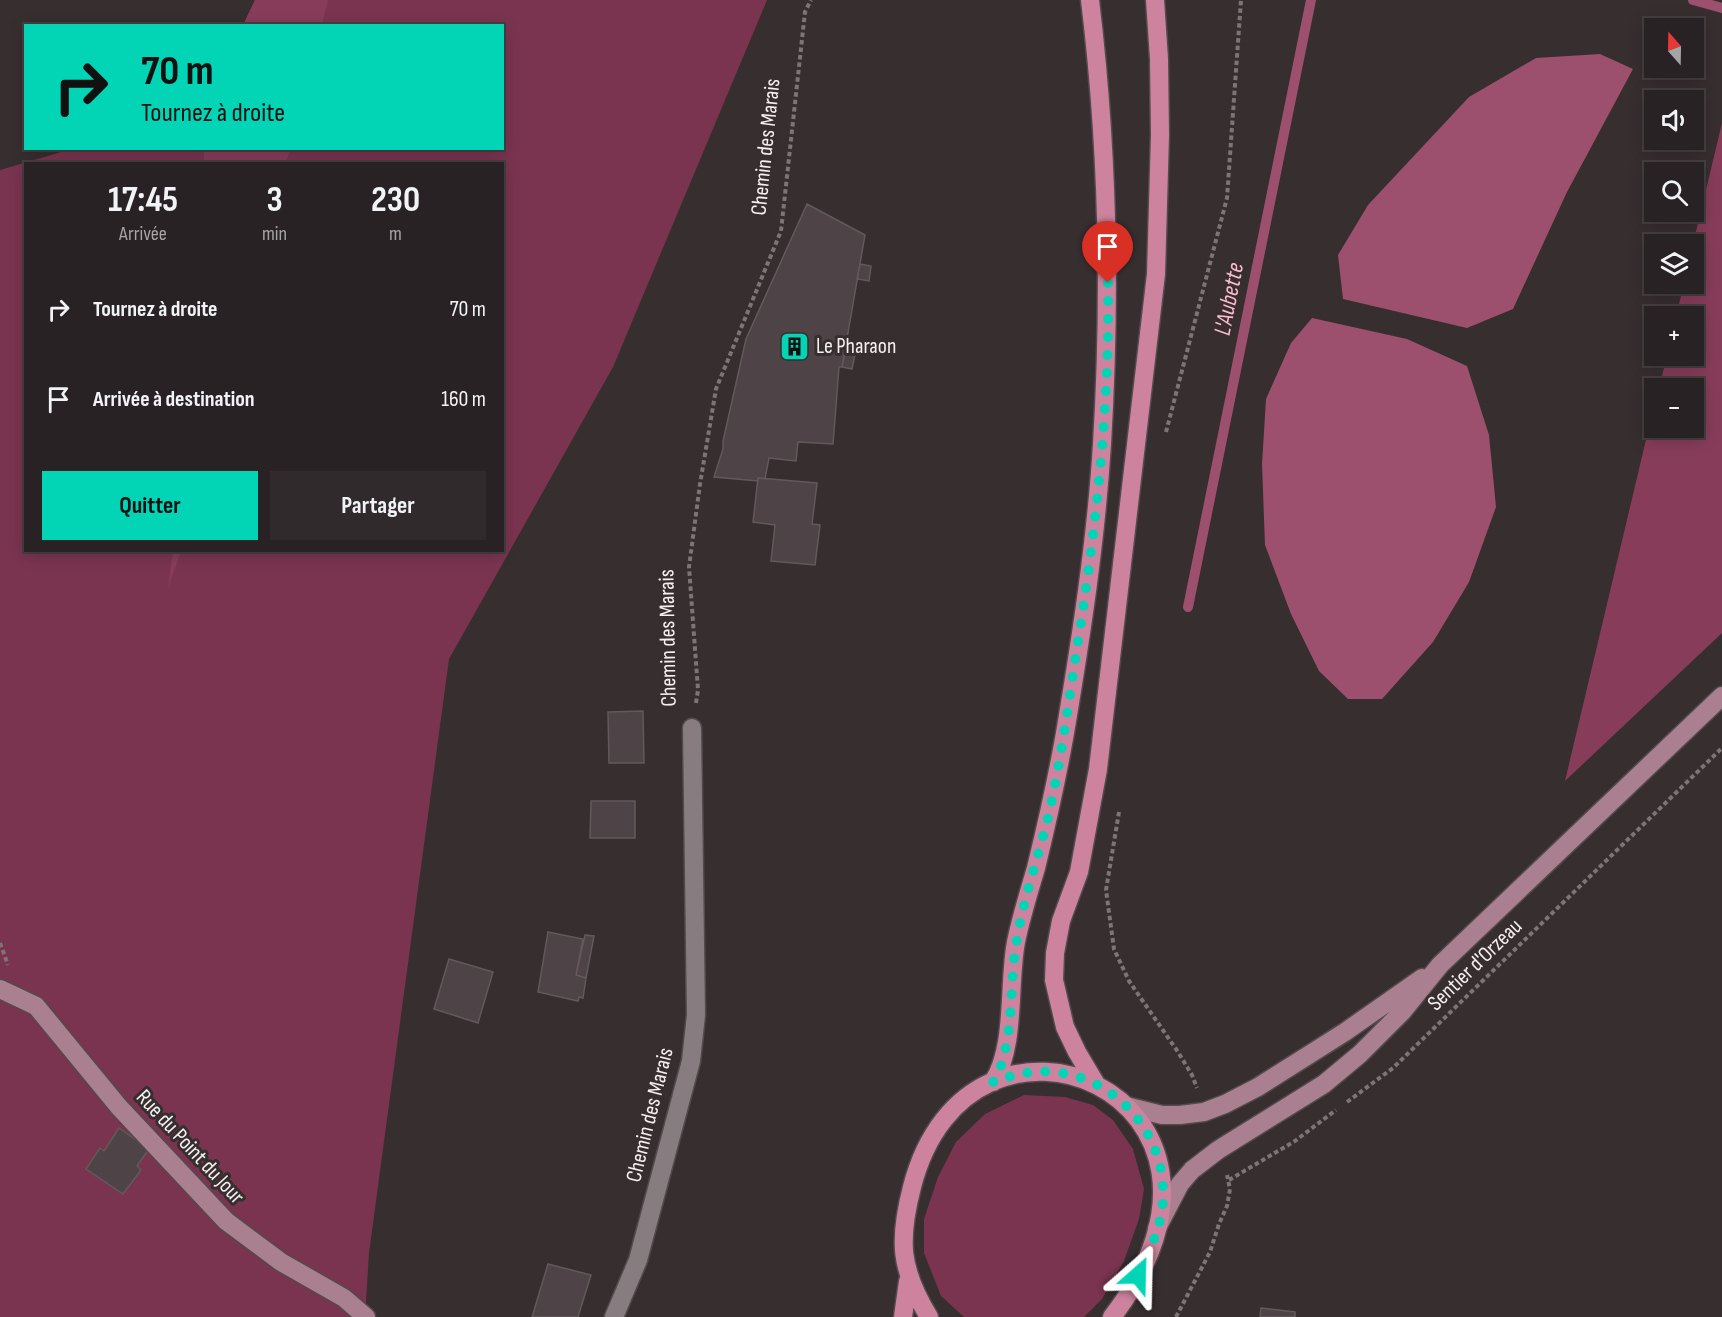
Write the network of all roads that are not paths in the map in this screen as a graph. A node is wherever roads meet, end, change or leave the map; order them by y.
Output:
1 (1090, 0) edge
2 (1155, 0) edge
3 (1722, 696) edge
4 (692, 728) road end
5 (1440, 965) junction
6 (0, 989) edge
7 (993, 1082) junction
8 (1096, 1084) junction
9 (1126, 1106) junction
10 (1157, 1228) junction
11 (909, 1276) junction
12 (366, 1317) edge
13 (614, 1317) edge
14 (903, 1317) edge
15 (929, 1317) edge
16 (1112, 1317) edge

1 - 7 main road
2 - 8 main road
3 - 5 main road
4 - 13 street, Chemin des Marais
5 - 9 main road
5 - 10 main road
6 - 12 main road, Rue du Point du Jour
7 - 8 main road
7 - 11 main road
8 - 9 main road
9 - 10 main road
10 - 16 main road
11 - 14 main road
11 - 15 main road

